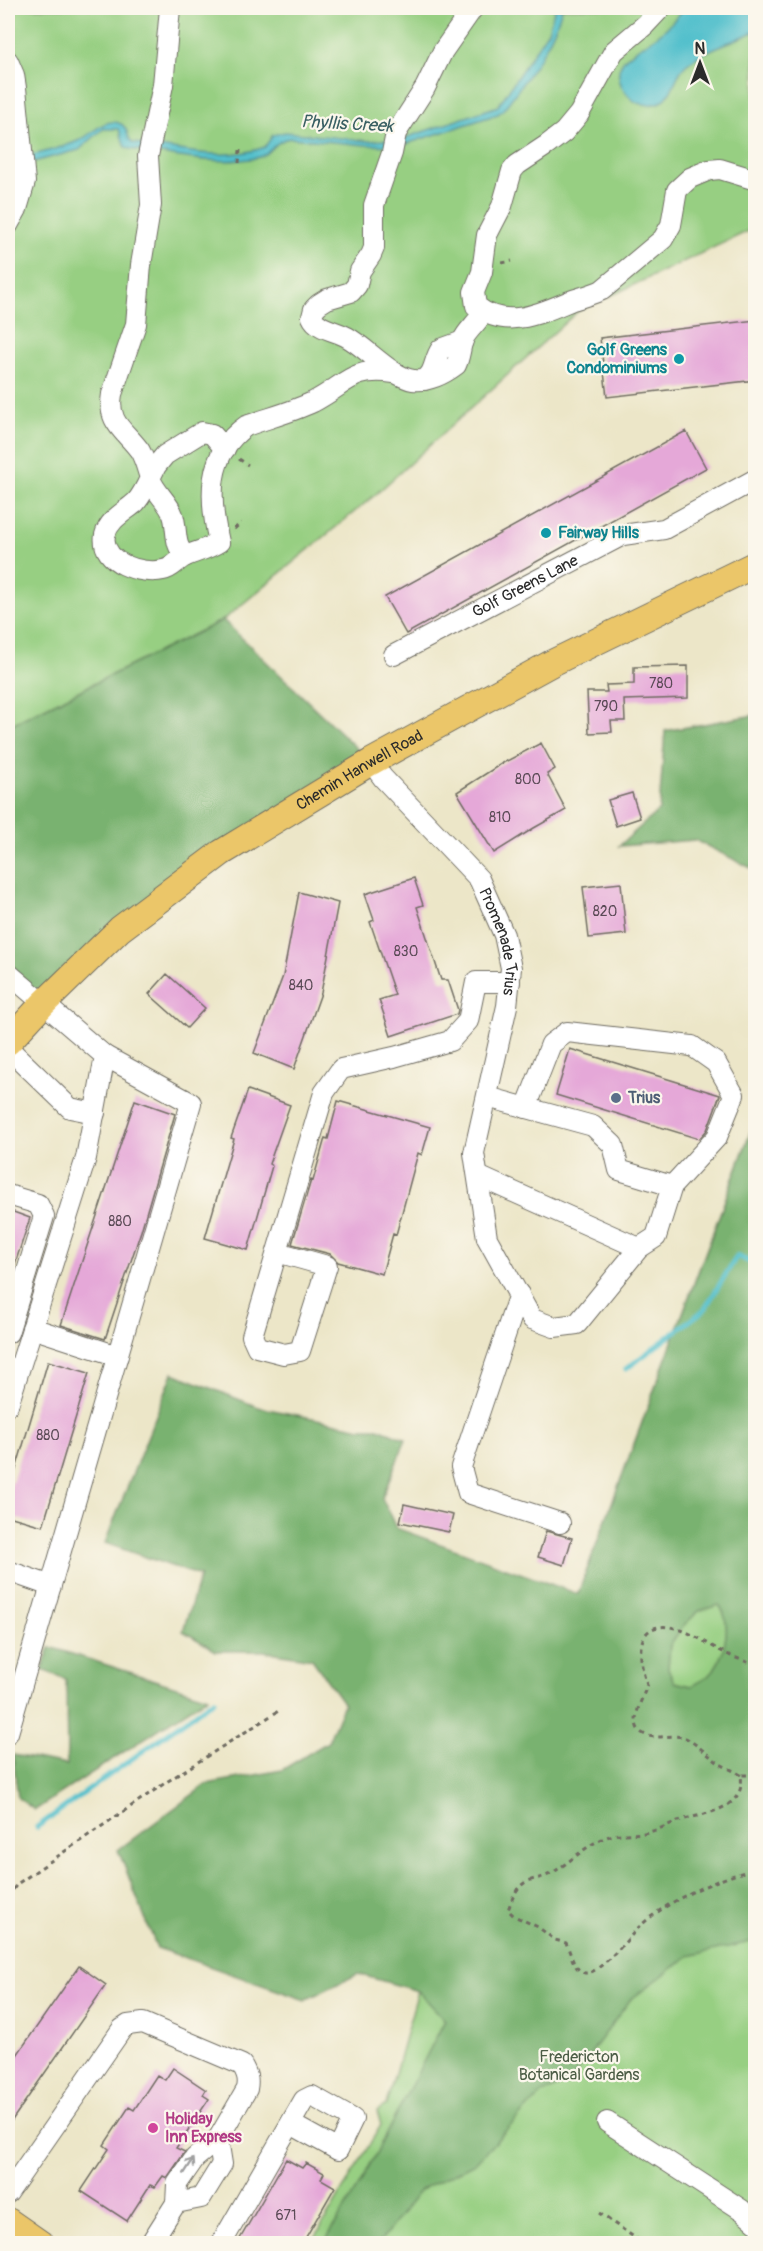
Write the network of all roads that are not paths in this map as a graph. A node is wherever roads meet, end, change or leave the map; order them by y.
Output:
1 (170, 8) edge
2 (473, 8) edge
3 (661, 8) edge
4 (8, 61) edge
5 (756, 180) edge
6 (8, 225) edge
7 (483, 312) junction
8 (394, 373) junction
9 (225, 449) junction
10 (139, 450) junction
11 (165, 455) junction
12 (150, 478) junction
13 (756, 479) edge
14 (186, 556) junction
15 (756, 564) edge
16 (394, 655) dead end
17 (371, 762) junction
18 (8, 973) edge
19 (510, 982) junction
20 (44, 1004) junction
21 (8, 1042) edge
22 (8, 1048) edge
23 (105, 1056) junction
24 (487, 1097) junction
25 (526, 1108) junction
26 (95, 1113) junction
27 (478, 1176) junction
28 (672, 1186) junction
29 (8, 1195) edge
30 (639, 1248) junction
31 (277, 1252) junction
32 (519, 1294) junction
33 (32, 1328) junction
34 (8, 1333) edge
35 (118, 1356) junction
36 (8, 1405) edge
37 (560, 1523) dead end
38 (8, 1571) edge
39 (51, 1586) junction
40 (8, 1733) edge
41 (607, 2122) dead end
42 (291, 2124) dead end
43 (218, 2139) junction
44 (8, 2193) edge
45 (176, 2203) junction
46 (8, 2221) edge
47 (756, 2222) edge
48 (40, 2244) edge
49 (150, 2244) edge
50 (221, 2244) edge

1 - 10 street
2 - 8 street
3 - 7 street
4 - 6 street
5 - 7 street
7 - 8 street
8 - 9 street
9 - 11 street
9 - 14 street
10 - 11 street
10 - 12 street
11 - 12 street
12 - 14 street
12 - 14 street
13 - 16 street, Golf Greens Lane
15 - 17 main road, Chemin Hanwell Road
17 - 19 street, Promenade Trius
17 - 20 main road, Chemin Hanwell Road
18 - 20 street
19 - 24 street, Promenade Trius
19 - 31 street
20 - 21 main road, Chemin Hanwell Road
20 - 23 street
22 - 26 street
23 - 26 street
23 - 35 street
24 - 25 street
24 - 27 street, Promenade Trius
25 - 28 street
25 - 28 street
26 - 33 street
27 - 30 street
27 - 32 street, Promenade Trius
28 - 30 street, Promenade Trius
29 - 34 street
30 - 32 street, Promenade Trius
31 - 31 street
32 - 37 street
33 - 35 street
33 - 36 street
35 - 39 street
38 - 39 street
39 - 40 street
41 - 47 street
42 - 50 street
43 - 44 street
45 -> 43 street
43 - 45 street
45 - 49 street
46 - 48 main road

